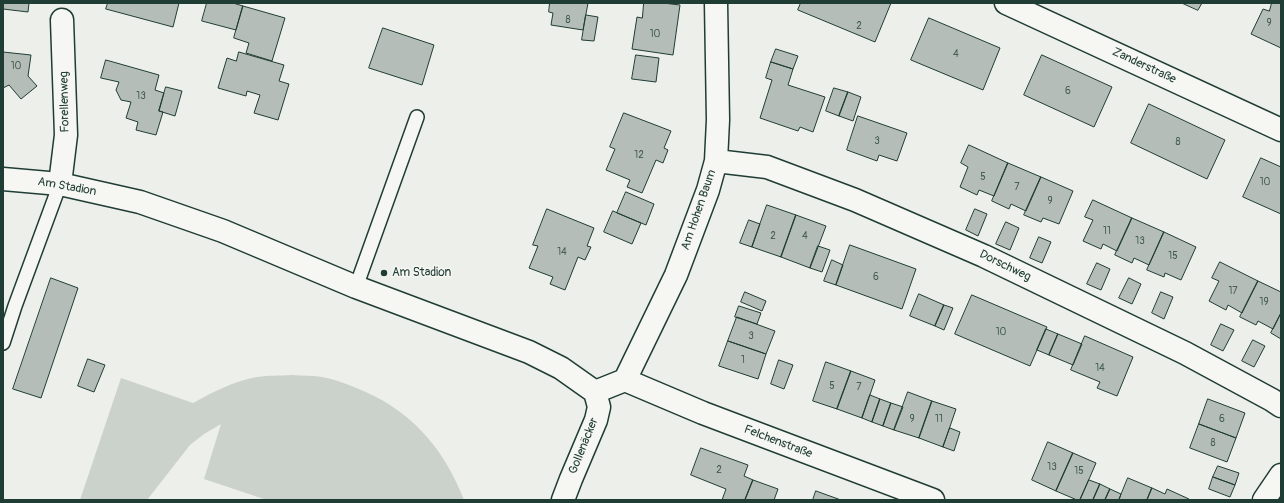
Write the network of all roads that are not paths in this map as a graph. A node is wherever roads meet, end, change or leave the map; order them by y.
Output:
1 (716, 3) edge
2 (1006, 3) edge
3 (62, 20) dead end
4 (417, 117) dead end
5 (1281, 130) edge
6 (716, 161) junction
7 (3, 179) edge
8 (60, 184) junction
9 (356, 286) junction
10 (3, 343) edge
11 (625, 380) junction
12 (595, 392) junction
13 (1281, 406) edge
14 (1281, 475) edge
15 (563, 500) edge
16 (933, 500) edge
17 (1264, 500) edge

1 - 6 street, Am Hohen Baum
2 - 5 street, Zanderstraße
3 - 8 street, Forellenweg
4 - 9 lane
6 - 11 street, Am Hohen Baum
6 - 13 street, Dorschweg
7 - 8 street, Am Stadion
8 - 9 street, Am Stadion
8 - 10 lane
9 - 12 street, Am Stadion
11 - 12 street
11 - 16 street, Felchenstraße
12 - 15 street, Gollenäcker
14 - 17 street

